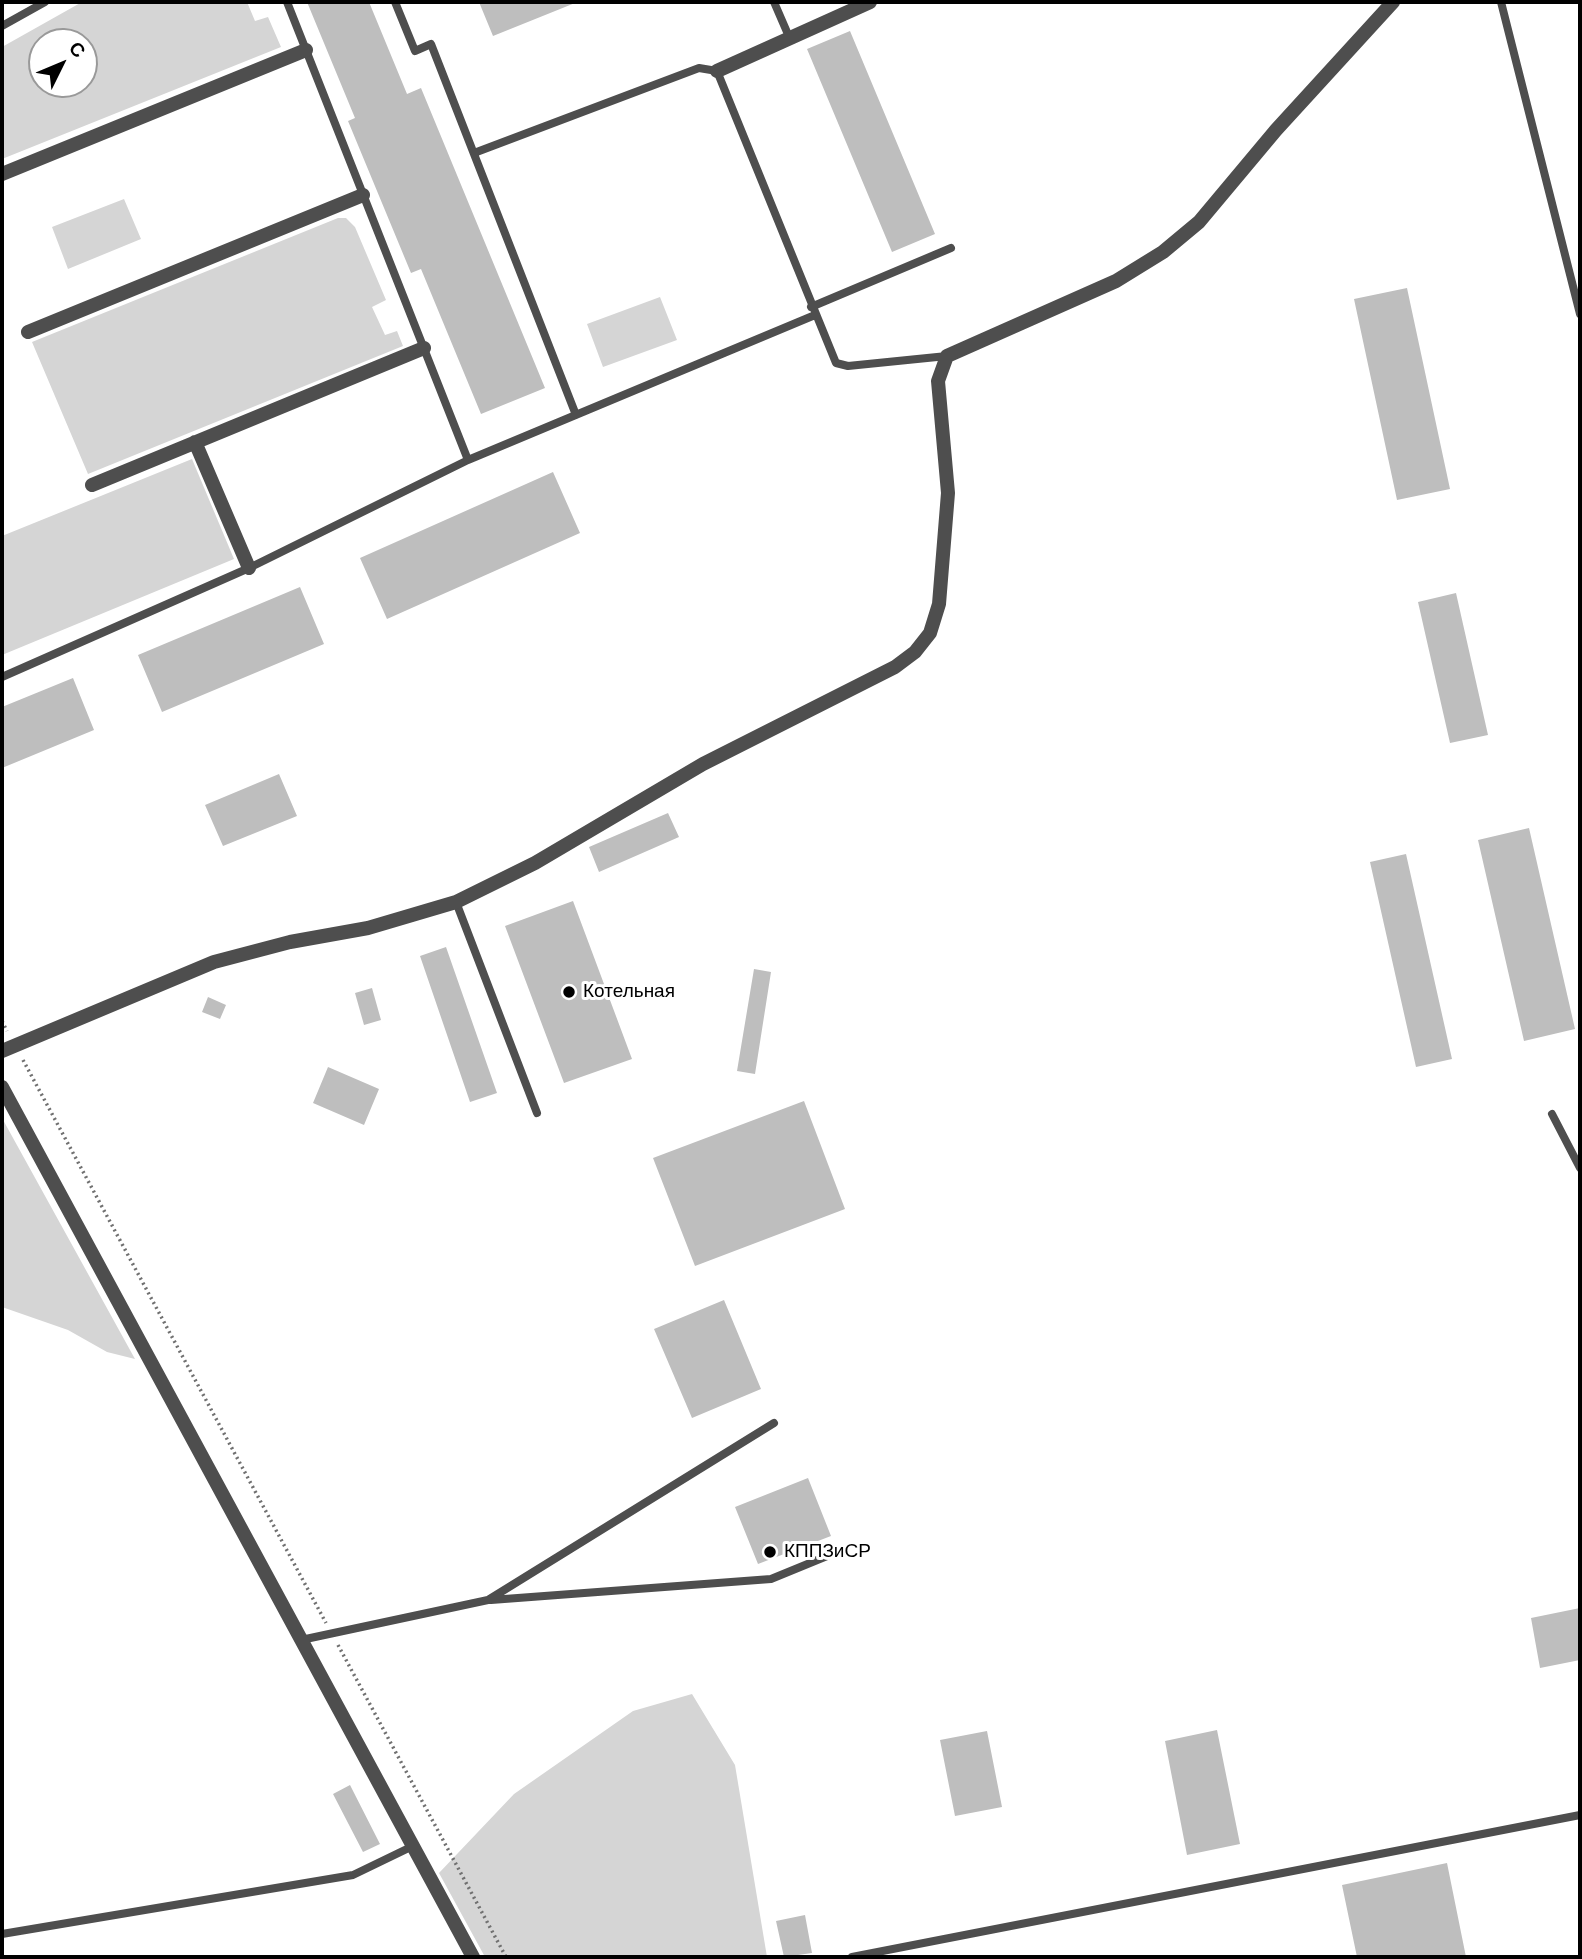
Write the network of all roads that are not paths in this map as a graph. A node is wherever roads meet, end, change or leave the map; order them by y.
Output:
1 (45, 2) edge
2 (287, 2) edge
3 (395, 2) edge
4 (774, 2) edge
5 (870, 2) edge
6 (1392, 2) edge
7 (1502, 2) edge
8 (2, 26) edge
9 (790, 39) junction
10 (306, 50) junction
11 (717, 71) junction
12 (474, 153) junction
13 (2, 174) edge
14 (363, 195) junction
15 (951, 248) dead end
16 (813, 311) junction
17 (1580, 314) edge
18 (28, 332) dead end
19 (424, 348) junction
20 (947, 356) junction
21 (576, 415) junction
22 (195, 442) junction
23 (468, 460) junction
24 (92, 485) dead end
25 (249, 568) junction
26 (2, 677) edge
27 (456, 902) junction
28 (8, 1048) edge
29 (2, 1087) edge
30 (537, 1114) dead end
31 (1552, 1114) dead end
32 (1580, 1168) edge
33 (774, 1423) dead end
34 (832, 1554) dead end
35 (488, 1600) junction
36 (301, 1640) junction
37 (1580, 1815) edge
38 (413, 1846) junction
39 (2, 1934) edge
40 (473, 1957) edge
41 (852, 1957) edge

1 - 8 lane
2 - 10 lane
3 - 12 lane
4 - 9 lane
5 - 9 street
6 - 20 street
7 - 17 lane
9 - 11 street
10 - 13 street
10 - 14 lane
11 - 12 lane
11 - 16 lane
12 - 21 lane
14 - 18 street
14 - 19 lane
15 - 16 lane
16 - 20 lane
16 - 21 lane
19 - 22 street
19 - 23 lane
20 - 27 street
21 - 23 lane
22 - 24 street
22 - 25 street
23 - 25 lane
25 - 26 lane
27 - 28 street
27 - 30 lane
29 - 36 street
31 - 32 lane
33 - 35 lane
34 - 35 lane
35 - 36 lane
36 - 38 street
37 - 41 lane
38 - 39 lane
38 - 40 street

